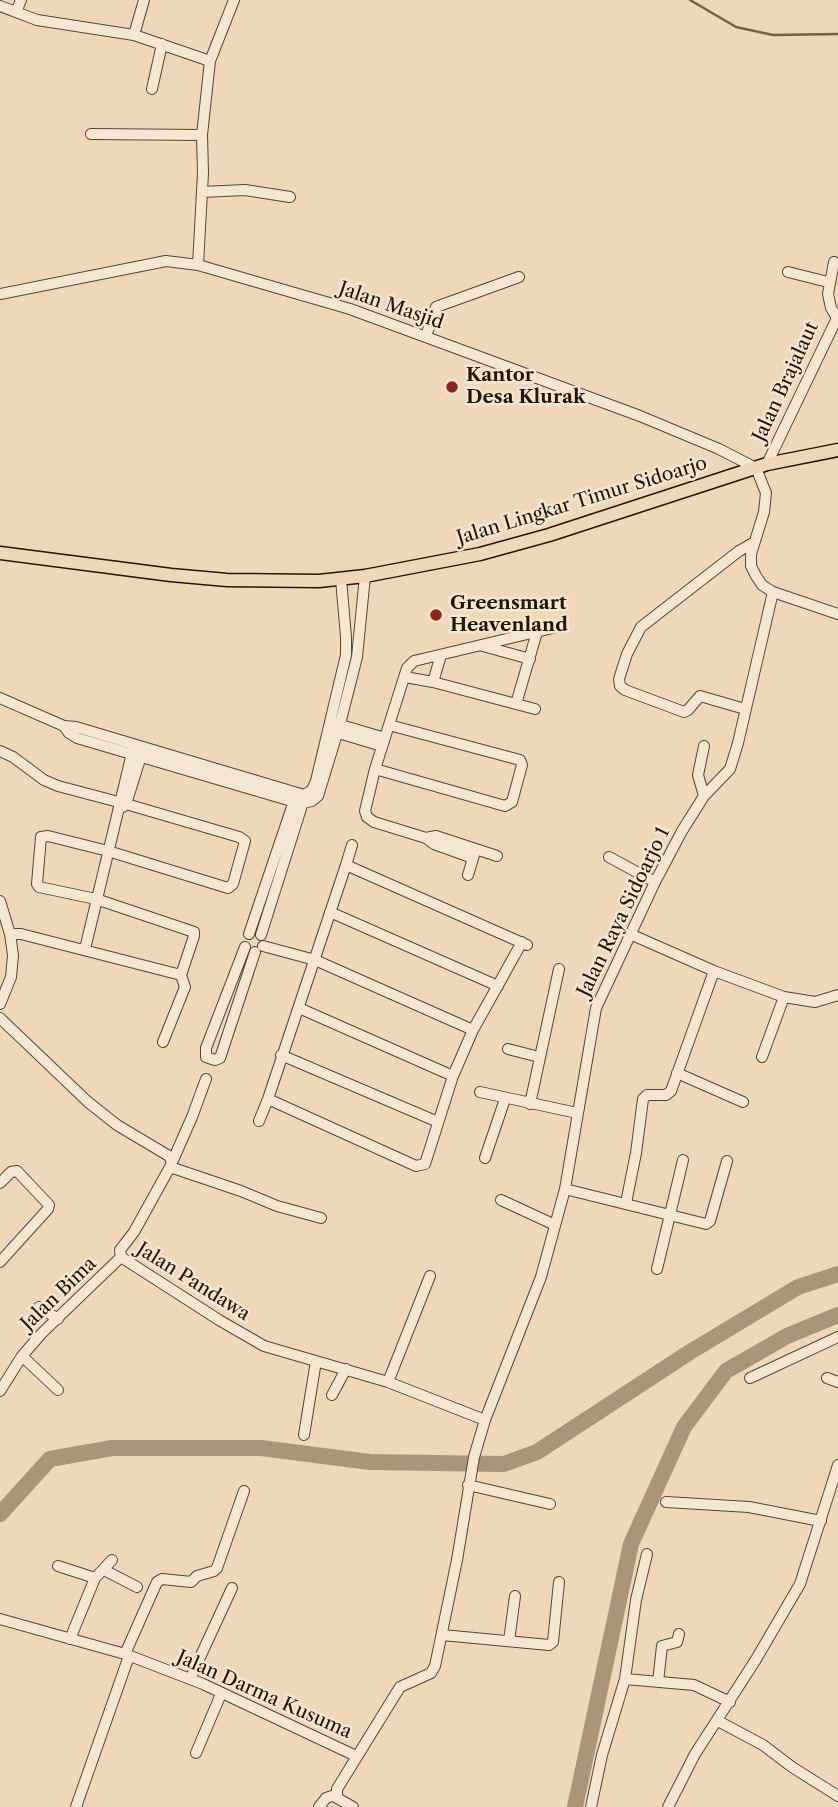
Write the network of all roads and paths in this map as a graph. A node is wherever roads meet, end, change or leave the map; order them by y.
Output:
1 (21, 0) edge
2 (144, 0) edge
3 (234, 0) edge
4 (0, 6) edge
5 (16, 12) junction
6 (134, 35) junction
7 (162, 44) junction
8 (209, 61) junction
9 (152, 89) dead end
10 (91, 134) dead end
11 (202, 135) junction
12 (202, 191) junction
13 (290, 197) dead end
14 (834, 262) dead end
15 (198, 265) junction
16 (788, 272) dead end
17 (519, 277) dead end
18 (828, 282) junction
19 (0, 295) edge
20 (834, 310) edge
21 (426, 336) junction
22 (838, 450) edge
23 (761, 466) junction
24 (753, 543) junction
25 (0, 553) edge
26 (365, 576) junction
27 (341, 579) junction
28 (773, 592) junction
29 (838, 614) edge
30 (344, 618) junction
31 (362, 618) junction
32 (561, 626) dead end
33 (537, 632) junction
34 (346, 637) junction
35 (359, 637) junction
36 (481, 645) junction
37 (441, 655) junction
38 (351, 656) junction
39 (530, 659) junction
40 (405, 677) junction
41 (433, 682) junction
42 (0, 698) edge
43 (516, 704) junction
44 (535, 709) dead end
45 (745, 709) junction
46 (389, 725) junction
47 (334, 727) junction
48 (383, 742) junction
49 (704, 746) dead end
50 (0, 751) edge
51 (137, 751) junction
52 (375, 769) junction
53 (704, 796) junction
54 (300, 798) junction
55 (122, 805) junction
56 (352, 845) dead end
57 (108, 851) junction
58 (474, 854) junction
59 (497, 856) dead end
60 (609, 857) dead end
61 (346, 865) junction
62 (468, 875) dead end
63 (655, 882) junction
64 (96, 899) junction
65 (0, 901) edge
66 (330, 912) junction
67 (10, 934) junction
68 (630, 934) junction
69 (256, 945) junction
70 (85, 949) junction
71 (315, 960) junction
72 (559, 969) dead end
73 (714, 971) junction
74 (181, 975) junction
75 (498, 986) junction
76 (838, 995) edge
77 (784, 997) junction
78 (0, 1004) edge
79 (299, 1008) junction
80 (0, 1018) edge
81 (473, 1030) junction
82 (213, 1032) junction
83 (227, 1037) junction
84 (163, 1042) dead end
85 (508, 1049) dead end
86 (281, 1055) junction
87 (539, 1057) junction
88 (762, 1057) dead end
89 (677, 1073) junction
90 (453, 1076) junction
91 (206, 1079) dead end
92 (480, 1092) dead end
93 (268, 1099) junction
94 (505, 1099) junction
95 (743, 1102) dead end
96 (530, 1104) junction
97 (577, 1112) junction
98 (259, 1121) dead end
99 (438, 1122) junction
100 (485, 1158) dead end
101 (683, 1160) dead end
102 (727, 1161) dead end
103 (172, 1164) junction
104 (0, 1183) edge
105 (565, 1189) junction
106 (502, 1200) dead end
107 (626, 1203) junction
108 (671, 1215) junction
109 (321, 1218) dead end
110 (555, 1225) junction
111 (121, 1257) junction
112 (0, 1262) edge
113 (657, 1269) dead end
114 (430, 1276) dead end
115 (39, 1307) dead end
116 (58, 1319) junction
117 (838, 1337) edge
118 (22, 1356) junction
119 (316, 1361) junction
120 (346, 1369) junction
121 (4, 1377) edge
122 (750, 1378) dead end
123 (827, 1378) dead end
124 (388, 1382) junction
125 (838, 1382) edge
126 (58, 1390) dead end
127 (0, 1391) edge
128 (332, 1395) dead end
129 (485, 1420) junction
130 (304, 1435) dead end
131 (838, 1465) edge
132 (468, 1485) junction
133 (244, 1491) dead end
134 (666, 1503) dead end
135 (550, 1504) dead end
136 (821, 1521) junction
137 (647, 1554) dead end
138 (113, 1560) dead end
139 (58, 1566) dead end
140 (104, 1570) junction
141 (95, 1578) junction
142 (559, 1582) dead end
143 (137, 1587) dead end
144 (232, 1588) dead end
145 (515, 1596) dead end
146 (0, 1619) edge
147 (679, 1634) dead end
148 (442, 1635) junction
149 (69, 1639) junction
150 (509, 1641) junction
151 (127, 1655) junction
152 (190, 1679) junction
153 (625, 1679) junction
154 (658, 1682) junction
155 (221, 1694) junction
156 (730, 1702) junction
157 (718, 1721) junction
158 (196, 1752) dead end
159 (356, 1756) junction
160 (335, 1795) junction
161 (838, 1796) edge
162 (78, 1806) edge
163 (319, 1807) edge
164 (353, 1807) edge
165 (591, 1807) edge
166 (668, 1807) edge

1 - 5 street
2 - 6 street
3 - 8 street
4 - 5 street
5 - 6 street
6 - 7 street
7 - 8 street
7 - 9 street
8 - 11 street
10 - 11 street
11 - 12 street
12 - 13 street
12 - 15 street
14 - 18 street
15 - 19 street, Jalan Masjid
15 - 21 street, Jalan Masjid
16 - 18 street
17 - 21 street
18 - 20 street
20 - 23 street, Jalan Brajalaut
21 - 23 street, Jalan Masjid
22 - 23 main road, Jalan Lingkar Timur Sidoarjo
23 - 24 street
23 - 26 main road, Jalan Lingkar Timur Sidoarjo
24 - 28 street
24 - 45 street
25 - 27 main road, Jalan Lingkar Timur Sidoarjo
26 - 27 main road, Jalan Lingkar Timur Sidoarjo
26 - 31 street
27 - 30 street
28 - 29 street
28 - 45 street, Jalan Raya Sidoarjo 1
30 - 31 street
30 - 34 street
31 - 35 street
32 - 33 street
33 - 36 street
33 - 39 street
34 - 35 street
34 - 38 street
35 - 38 street
36 - 37 street
36 - 39 street
37 - 40 street
37 - 41 street
38 - 47 street
39 - 43 street
40 - 41 street
40 - 46 street
41 - 43 street
42 - 51 street
43 - 44 street
45 - 53 street, Jalan Raya Sidoarjo 1
46 - 48 street
46 - 52 street
47 - 48 street
47 - 54 street
48 - 52 street
49 - 53 street
50 - 55 street
51 - 54 street
51 - 55 street
52 - 58 street
53 - 63 street, Jalan Raya Sidoarjo 1
54 - 69 street
54 - 69 street
55 - 57 street
55 - 57 street
56 - 61 street
57 - 64 street
57 - 64 street
58 - 59 street
58 - 62 street
60 - 63 street
61 - 66 street
61 - 75 street
63 - 68 street, Jalan Raya Sidoarjo 1
64 - 70 street
64 - 74 street
65 - 67 street
66 - 71 street
66 - 75 street
67 - 70 street
67 - 78 street
68 - 73 street
68 - 97 street, Jalan Raya Sidoarjo 1
69 - 71 street
69 - 82 street
69 - 83 street
70 - 74 street
71 - 79 street
71 - 81 street
72 - 87 street
73 - 77 street
73 - 89 street
74 - 84 street
75 - 81 street
76 - 77 street
77 - 88 street
79 - 86 street
79 - 90 street
80 - 103 street
81 - 90 street
82 - 83 street
82 - 83 street
85 - 87 street
86 - 93 street
86 - 99 street
87 - 96 street
89 - 95 street
89 - 107 street
90 - 99 street
91 - 103 street, Jalan Pandawa
92 - 94 street
93 - 98 street
93 - 99 street
94 - 96 street
94 - 100 street
96 - 97 street
97 - 105 street, Jalan Raya Sidoarjo 1
101 - 108 street
102 - 108 street
103 - 109 street
103 - 111 street, Jalan Pandawa
104 - 112 street
105 - 107 street
105 - 110 street, Jalan Raya Sidoarjo 1
106 - 110 street
107 - 108 street
108 - 113 street
110 - 129 street, Jalan Raya Sidoarjo 1
111 - 116 street, Jalan Bima
111 - 119 street, Jalan Pandawa
114 - 124 street
115 - 116 street
116 - 118 street, Jalan Bima
117 - 122 street
118 - 121 street, Jalan Bima
118 - 126 street
119 - 120 street, Jalan Pandawa
119 - 130 street
120 - 124 street, Jalan Pandawa
120 - 128 street
121 - 127 street, Jalan Bima
123 - 125 street
124 - 129 street, Jalan Pandawa
129 - 132 street, Jalan Darma Kusuma
131 - 136 street
132 - 135 street
132 - 148 street, Jalan Darma Kusuma
133 - 151 street
134 - 136 street
136 - 156 street
137 - 153 street
138 - 140 street
139 - 141 street
140 - 141 street
140 - 143 street
141 - 149 street
142 - 150 street
144 - 152 street
145 - 150 street
146 - 149 street, Jalan Darma Kusuma
147 - 154 street
148 - 150 street
148 - 159 street, Jalan Darma Kusuma
149 - 151 street, Jalan Darma Kusuma
151 - 152 street, Jalan Darma Kusuma
151 - 162 street
152 - 155 street, Jalan Darma Kusuma
153 - 154 street
153 - 165 street
154 - 156 street
155 - 158 street
155 - 159 street, Jalan Darma Kusuma
156 - 157 street
157 - 161 street
157 - 166 street
159 - 160 street
160 - 163 street
160 - 164 street

